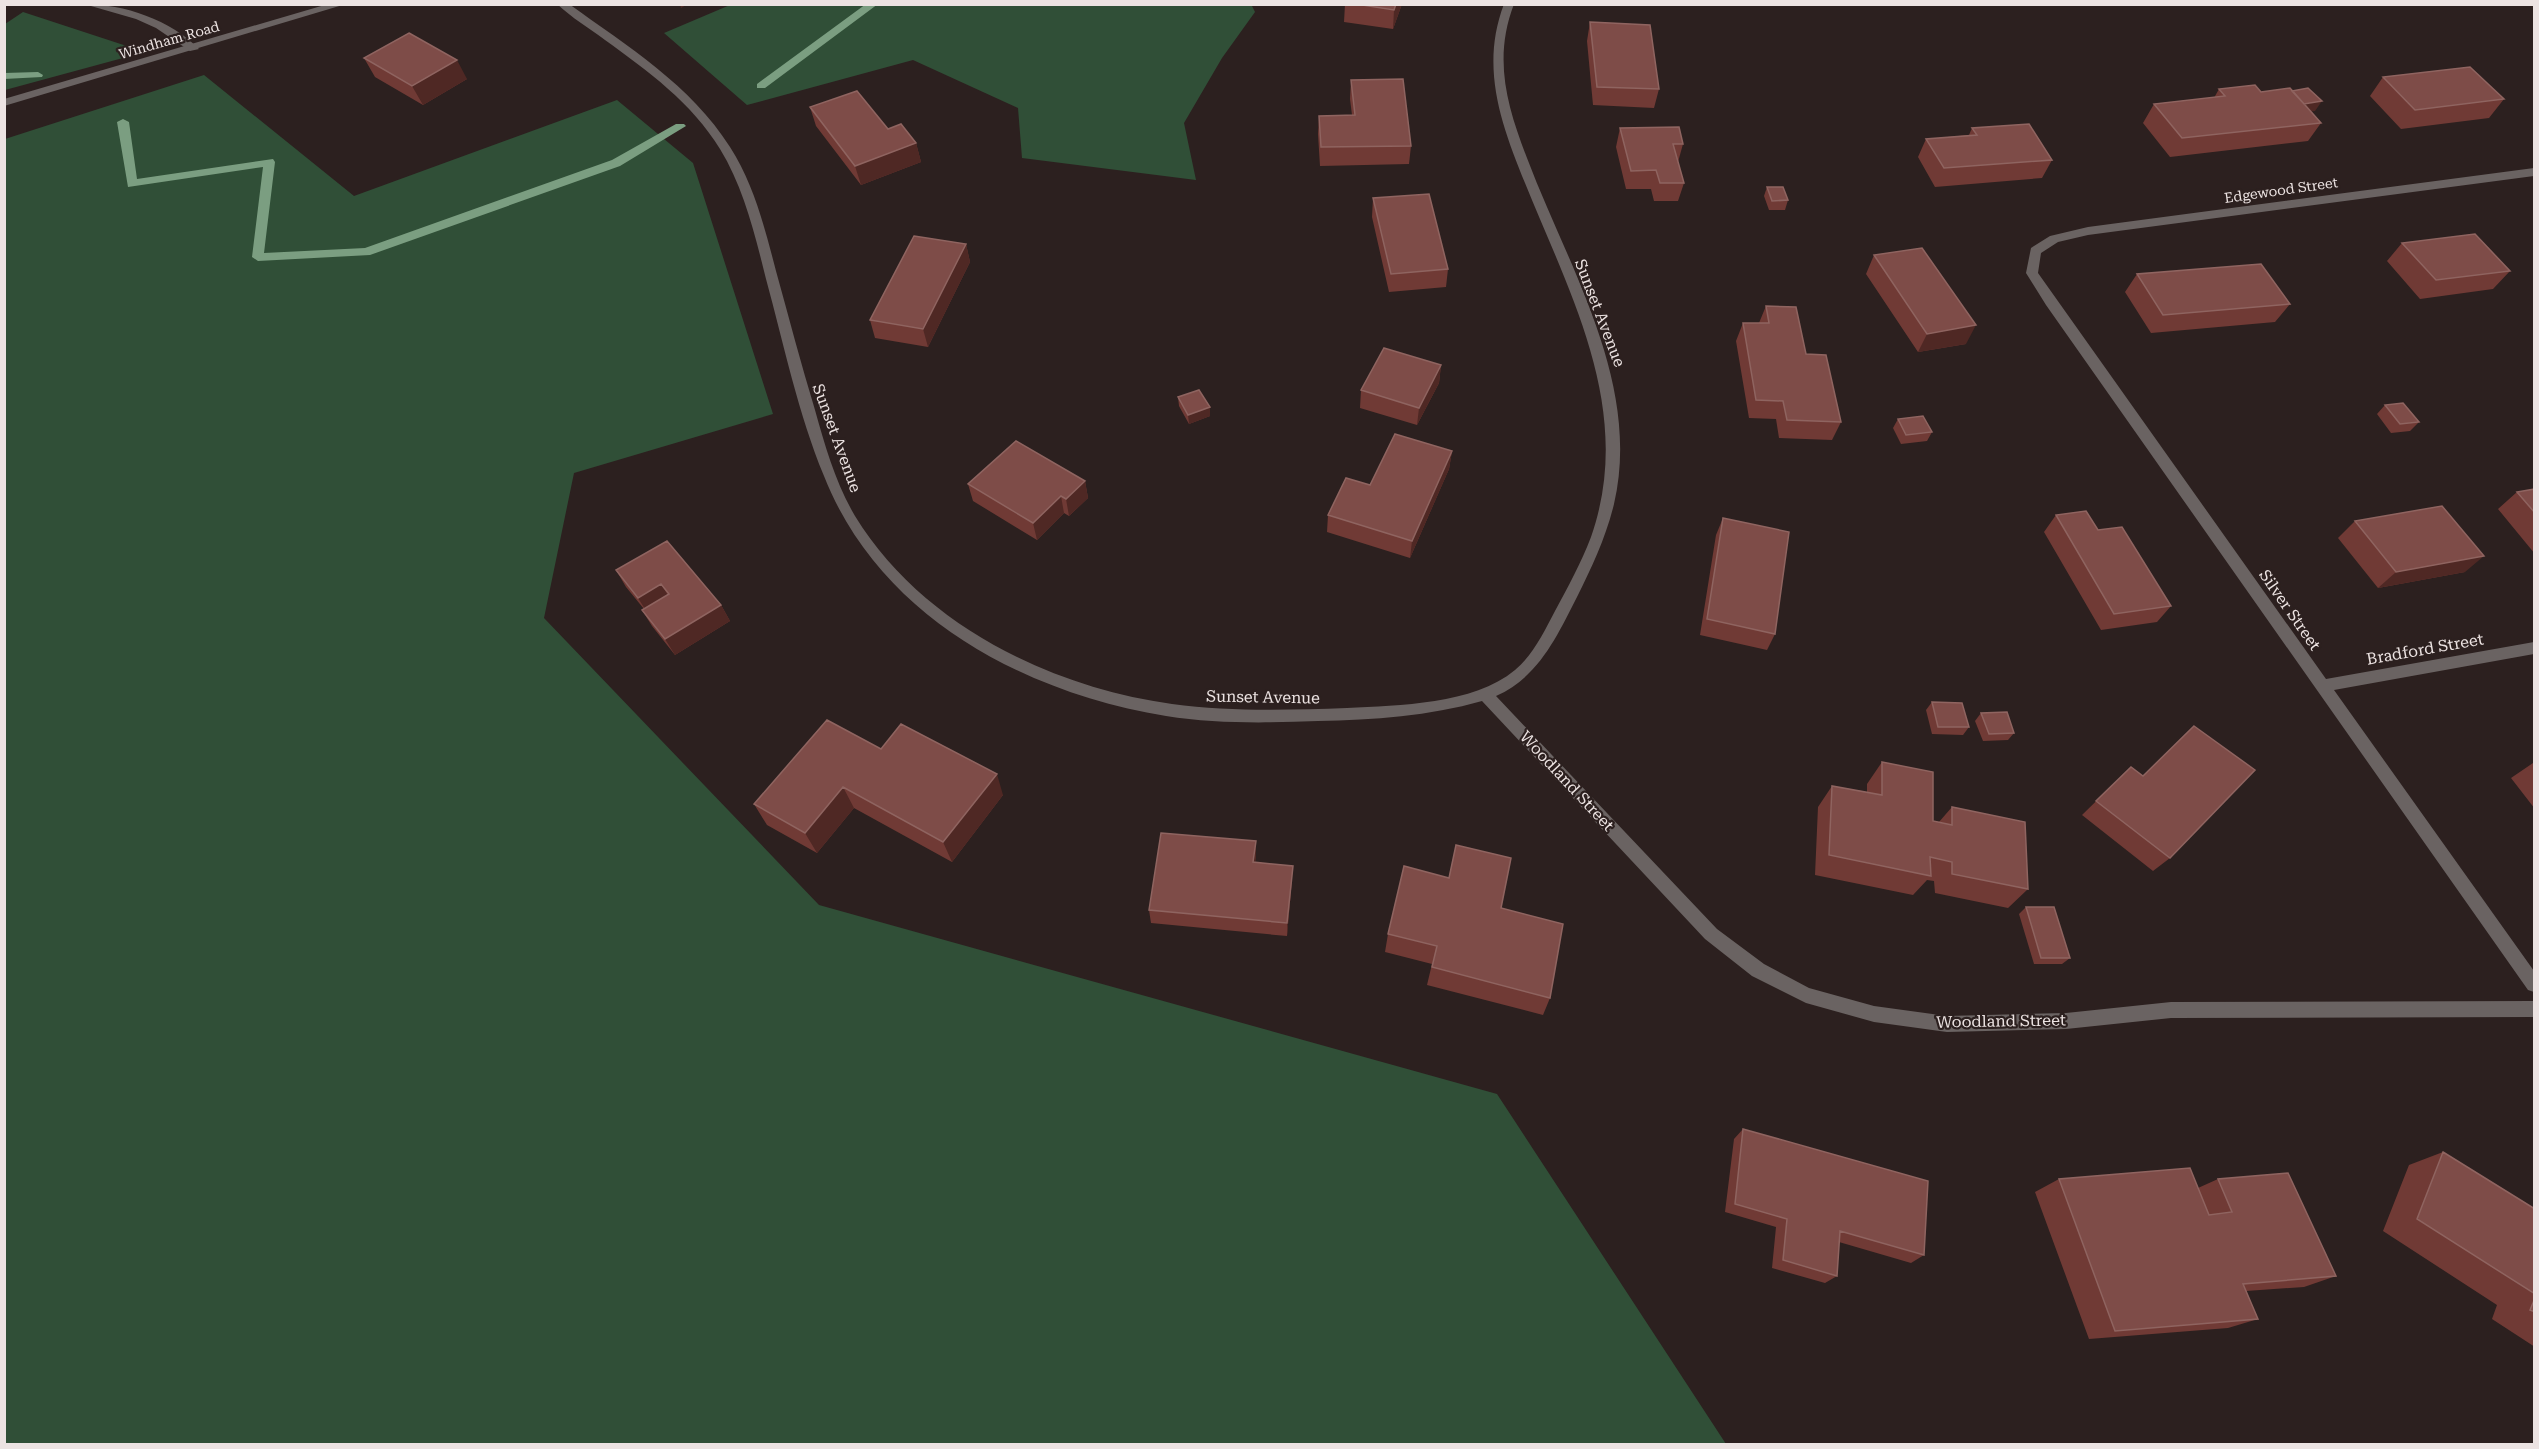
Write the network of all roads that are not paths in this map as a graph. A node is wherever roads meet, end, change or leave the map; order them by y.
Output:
1 (89, 4) edge
2 (341, 4) edge
3 (562, 4) edge
4 (1509, 4) edge
5 (194, 49) junction
6 (4, 104) edge
7 (2535, 172) edge
8 (2035, 251) joint
9 (2535, 648) edge
10 (2322, 686) junction
11 (1485, 694) junction
12 (2535, 984) edge
13 (2535, 1009) edge

1 - 5 street
2 - 5 street, Windham Road
3 - 11 street, Sunset Avenue
4 - 11 street, Sunset Avenue
5 - 6 street, Windham Road
7 - 8 street, Edgewood Street
8 - 10 street, Silver Street
9 - 10 street, Bradford Street
10 - 12 street, Silver Street
11 - 13 street, Woodland Street

